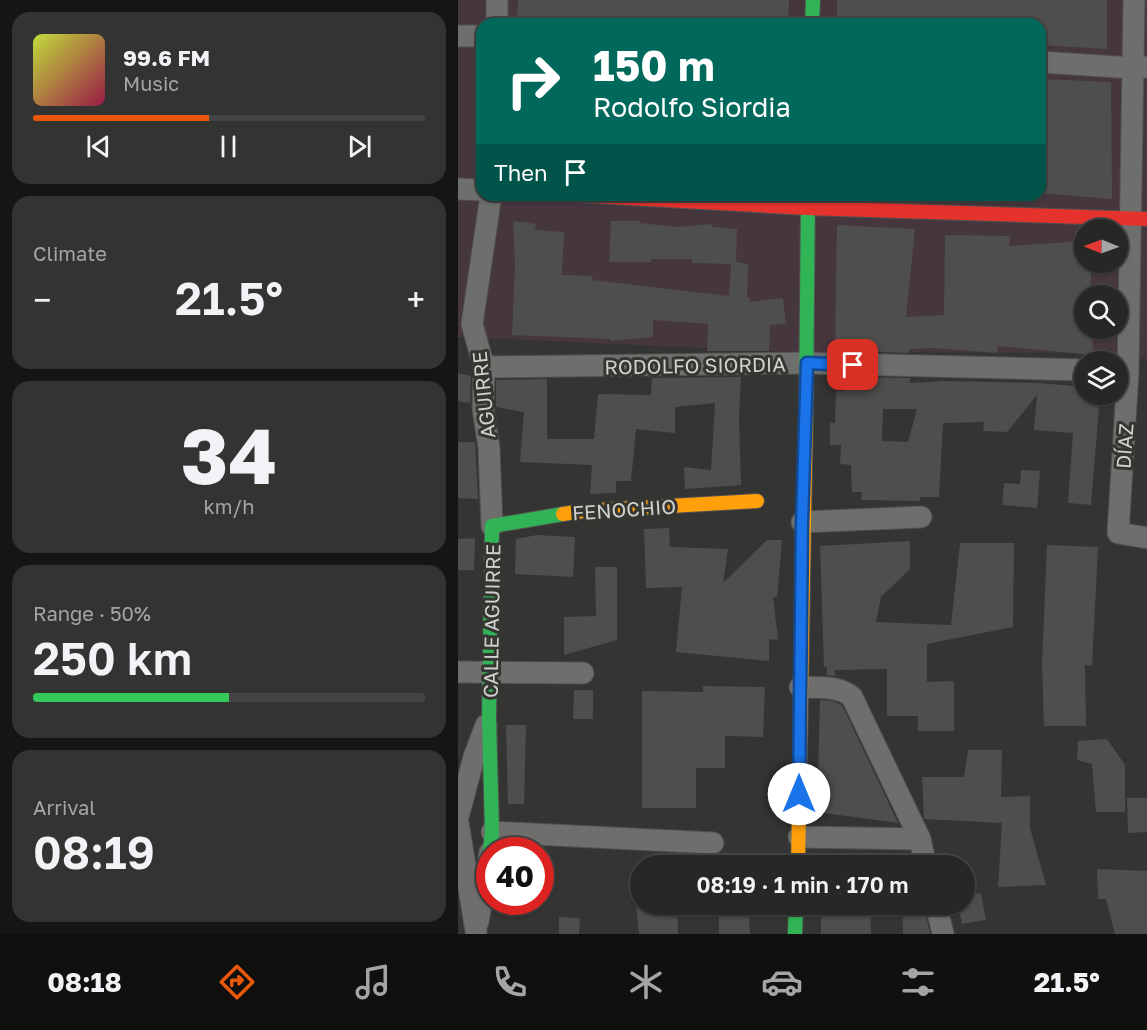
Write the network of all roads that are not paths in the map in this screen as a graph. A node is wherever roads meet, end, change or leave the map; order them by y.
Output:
1 (497, 0) edge
2 (812, 0) edge
3 (1134, 0) edge
4 (497, 18) edge
5 (812, 18) edge
6 (458, 36) edge
7 (476, 36) edge
8 (1046, 62) edge
9 (1140, 68) edge
10 (458, 189) edge
11 (476, 190) edge
12 (490, 201) edge
13 (807, 201) edge
14 (1140, 219) edge
15 (465, 331) edge
16 (807, 363) junction
17 (484, 367) junction
18 (1074, 370) edge
19 (1131, 372) edge
20 (757, 501) dead end
21 (921, 517) dead end
22 (802, 522) junction
23 (492, 526) junction
24 (1148, 538) edge
25 (458, 672) edge
26 (491, 672) junction
27 (583, 673) dead end
28 (800, 687) junction
29 (489, 717) junction
30 (458, 817) edge
31 (458, 823) edge
32 (490, 837) edge
33 (799, 837) junction
34 (920, 838) junction
35 (713, 843) dead end
36 (554, 844) edge
37 (798, 855) edge
38 (924, 855) edge
39 (480, 915) edge
40 (796, 915) edge
41 (939, 915) edge
42 (476, 932) edge
43 (795, 934) edge
44 (943, 934) edge

1 - 4 street
2 - 5 street
3 - 9 street, DÍAZ
6 - 7 street
8 - 9 street
9 - 14 street, DÍAZ
10 - 11 street
12 - 15 street, AGUIRRE
13 - 14 street
13 - 16 street
14 - 19 street, DÍAZ
15 - 17 street, AGUIRRE
16 - 17 street, RODOLFO SIORDIA
16 - 18 street, RODOLFO SIORDIA
16 - 22 street
17 - 23 street, AGUIRRE
19 - 24 street, DÍAZ
20 - 23 street, FENOCHIO
21 - 22 street
22 - 28 street
23 - 26 street, CALLE AGUIRRE
25 - 26 street
26 - 27 street
26 - 29 street, CALLE AGUIRRE
28 - 33 street
28 - 34 street
29 - 30 street, CALLE AGUIRRE
29 - 32 street, CALLE AGUIRRE
31 - 42 street, CALLE AGUIRRE
33 - 34 street
33 - 37 street
34 - 38 street
35 - 36 street
39 - 42 street, CALLE AGUIRRE
40 - 43 street
41 - 44 street

